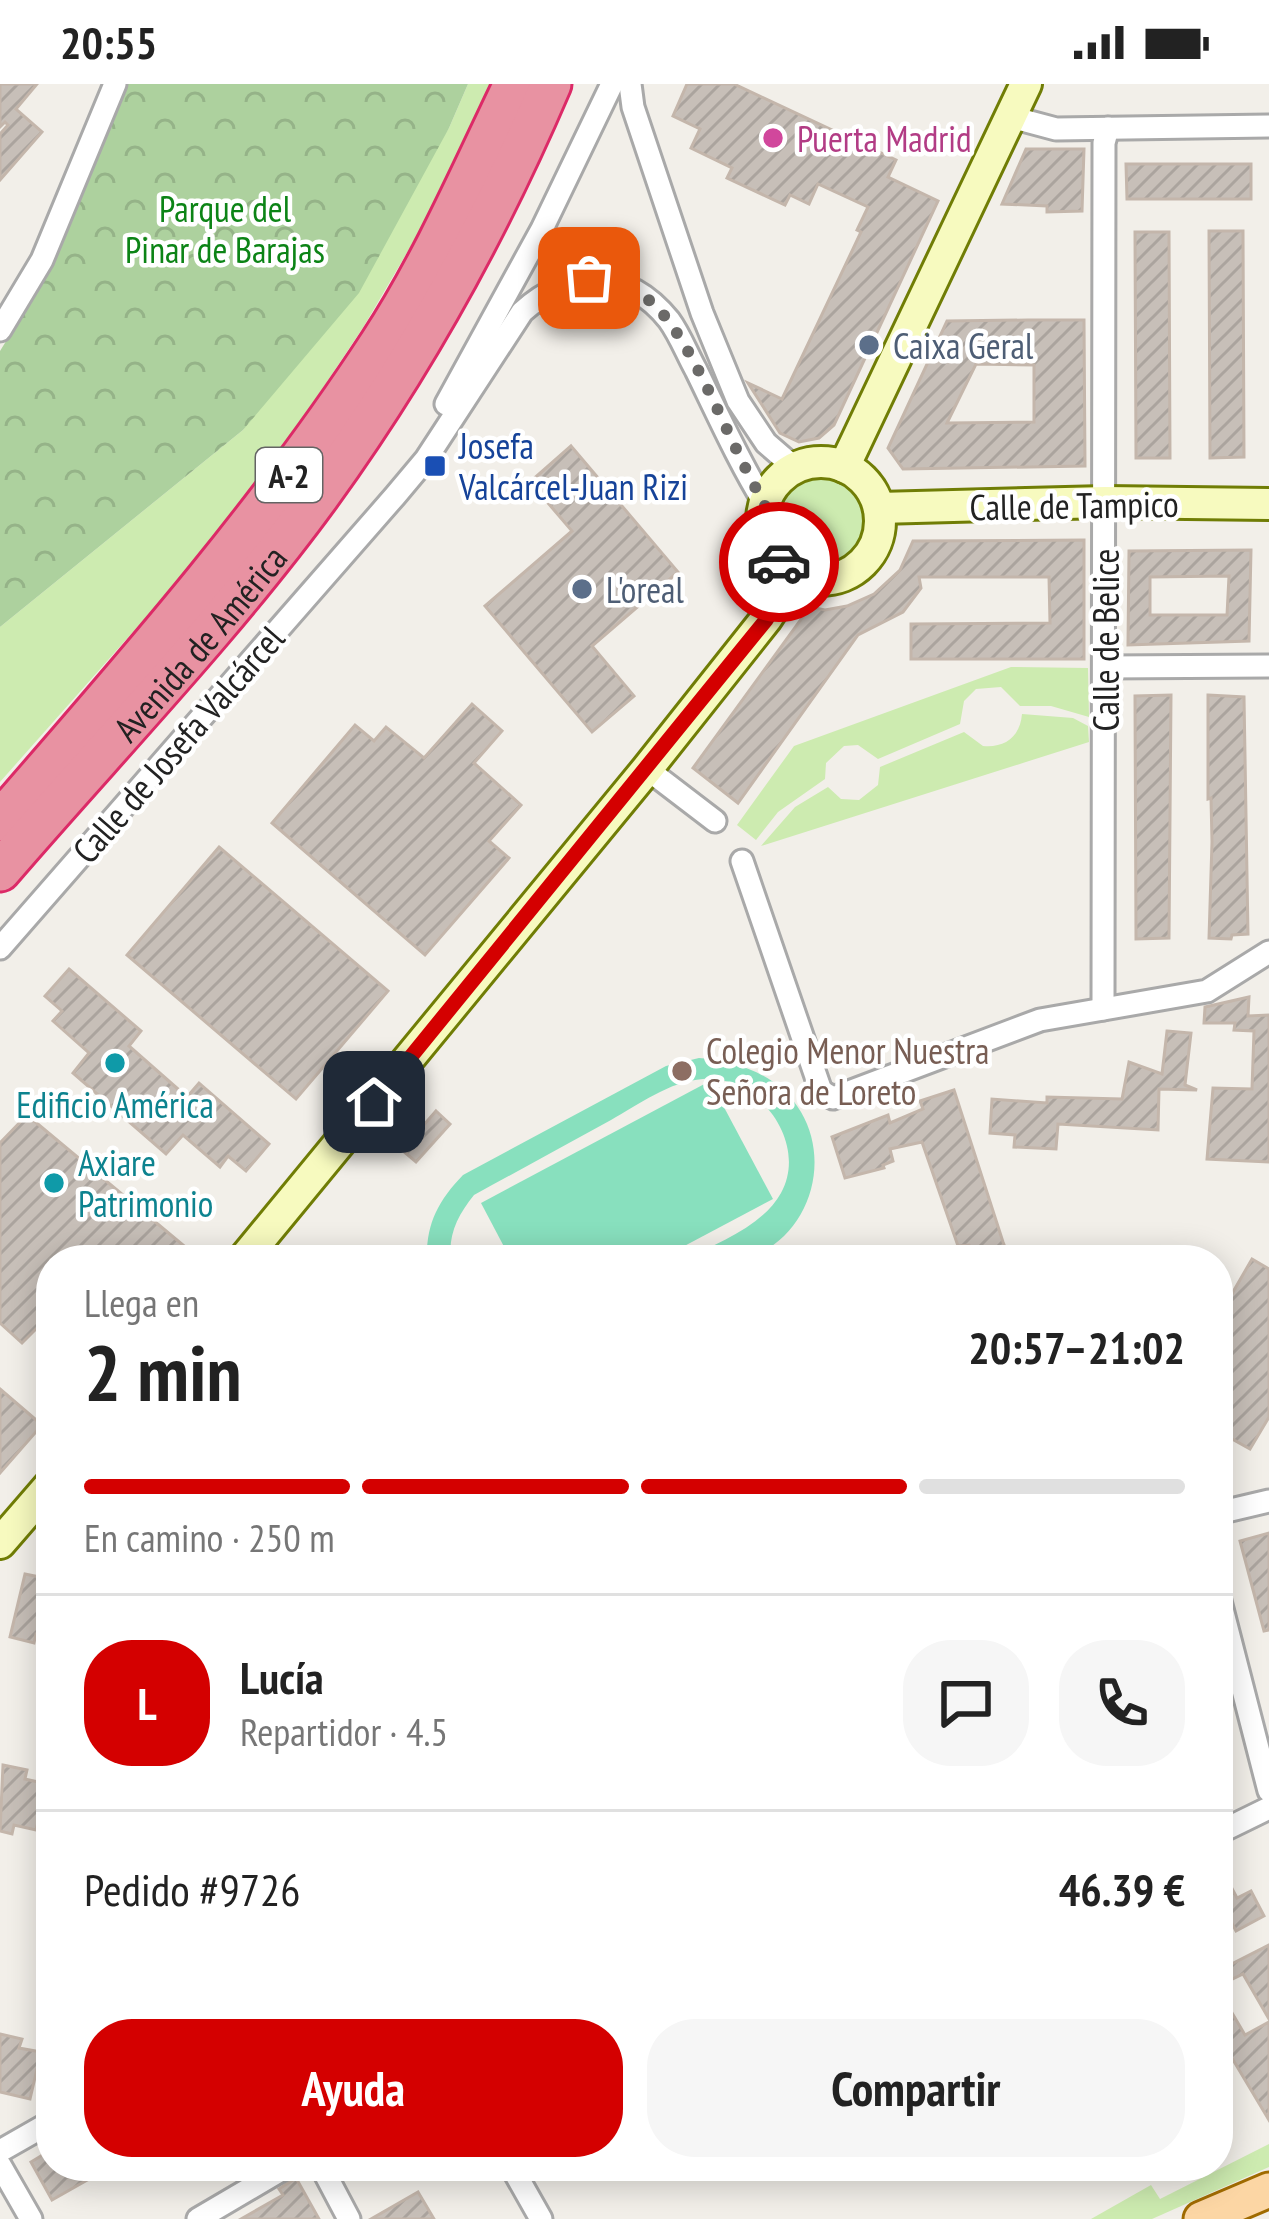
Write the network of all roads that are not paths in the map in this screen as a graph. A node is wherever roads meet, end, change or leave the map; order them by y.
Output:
1 (115, 84) edge
2 (514, 84) edge
3 (551, 84) edge
4 (612, 84) edge
5 (630, 84) edge
6 (1025, 84) edge
7 (1011, 117) junction
8 (1269, 126) edge
9 (1108, 128) junction
10 (0, 330) edge
11 (844, 467) junction
12 (795, 468) junction
13 (1105, 502) junction
14 (765, 504) junction
15 (1269, 504) edge
16 (879, 508) junction
17 (356, 540) junction
18 (795, 574) junction
19 (1269, 666) edge
20 (1106, 667) junction
21 (647, 769) junction
22 (715, 820) dead end
23 (0, 821) edge
24 (742, 861) dead end
25 (0, 871) edge
26 (0, 948) edge
27 (1269, 952) edge
28 (1102, 1009) junction
29 (255, 1245) edge
30 (36, 1501) edge
31 (1269, 1501) edge
32 (1233, 1509) edge
33 (0, 1543) edge
34 (1233, 1651) edge
35 (1269, 1791) edge
36 (1269, 1808) edge
37 (1233, 1826) edge
38 (36, 2131) edge
39 (0, 2151) edge
40 (0, 2164) edge
41 (263, 2181) edge
42 (329, 2181) edge
43 (519, 2181) edge
44 (1269, 2190) edge
45 (31, 2219) edge
46 (198, 2219) edge
47 (349, 2219) edge
48 (541, 2219) edge
49 (1202, 2219) edge

1 - 10 street
2 - 23 highway, Avenida de América / A-2
3 - 25 highway, Avenida de América / A-2
4 - 17 street, Calle de Josefa Valcárcel
5 - 12 street
6 - 7 street
7 - 9 street
7 - 11 street
8 - 9 street
9 - 13 street, Calle de Belice
11 - 12 street
11 - 16 street
12 - 14 street
13 - 15 street, Calle de Tampico
13 - 16 street, Calle de Tampico
13 - 20 street, Calle de Belice
14 - 17 street, Calle de Josefa Valcárcel
14 - 18 street
16 - 18 street
17 - 26 street, Calle de Josefa Valcárcel
18 - 21 street
19 - 20 street
20 - 28 street, Calle de Belice
21 - 22 street
21 - 29 street
24 - 28 street
27 - 28 street
30 - 33 street
31 - 32 street
34 - 35 street
36 - 37 street
38 - 39 street
40 - 45 street
41 - 46 street
42 - 47 street
43 - 48 street
44 - 49 main road

